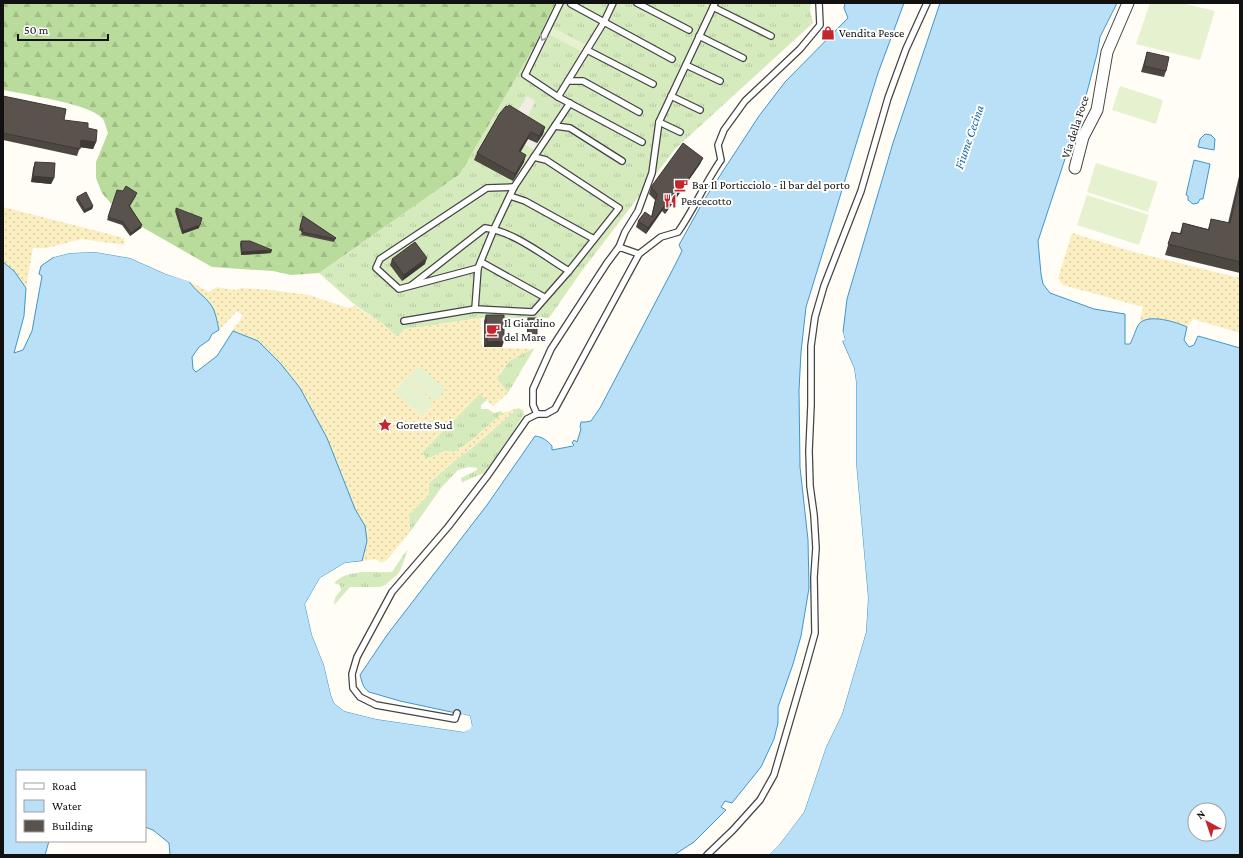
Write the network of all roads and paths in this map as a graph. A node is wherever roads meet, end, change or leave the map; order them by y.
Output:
1 (560, 3) edge
2 (613, 3) edge
3 (637, 3) edge
4 (819, 3) edge
5 (927, 3) edge
6 (1128, 3) edge
7 (571, 4) dead end
8 (714, 5) edge
9 (604, 22) junction
10 (689, 30) dead end
11 (699, 36) junction
12 (771, 36) dead end
13 (587, 50) junction
14 (742, 58) dead end
15 (672, 59) dead end
16 (686, 65) junction
17 (568, 81) junction
18 (720, 81) dead end
19 (653, 84) dead end
20 (671, 96) junction
21 (558, 97) junction
22 (570, 103) junction
23 (700, 110) dead end
24 (639, 112) dead end
25 (658, 122) junction
26 (555, 126) junction
27 (680, 132) dead end
28 (642, 142) dead end
29 (534, 157) junction
30 (622, 161) dead end
31 (1075, 168) dead end
32 (514, 187) junction
33 (510, 196) junction
34 (494, 229) junction
35 (594, 239) junction
36 (619, 247) junction
37 (639, 254) junction
38 (481, 262) junction
39 (478, 268) junction
40 (569, 271) junction
41 (410, 286) junction
42 (544, 297) junction
43 (475, 309) junction
44 (404, 320) dead end
45 (537, 414) junction
46 (457, 713) dead end
47 (707, 855) edge

1 -> 21 lane
2 - 9 lane
3 - 10 lane
4 - 37 lane
5 - 47 lane
6 - 31 street, Via della Foce
7 - 9 lane
8 - 11 lane
8 - 12 lane
9 - 13 lane
9 - 15 lane
11 - 14 lane
11 - 16 lane
13 - 17 lane
13 - 19 lane
16 - 18 lane
16 - 20 lane
17 - 21 lane
17 - 24 lane
20 - 23 lane
20 - 25 lane
21 - 22 lane
22 - 26 lane
22 - 28 lane
25 - 27 lane
25 - 36 lane
26 - 29 lane
26 - 30 lane
29 - 32 lane
29 - 35 lane
32 - 33 lane
32 - 41 lane
33 - 34 lane
33 - 35 lane
34 - 38 lane
34 - 40 lane
34 - 41 lane
35 - 40 lane
36 - 37 lane
36 - 45 lane
37 - 45 lane
38 - 39 lane
38 - 42 lane
39 - 41 lane
39 - 43 lane
40 - 42 lane
42 - 43 lane
43 - 44 lane
45 - 46 lane

